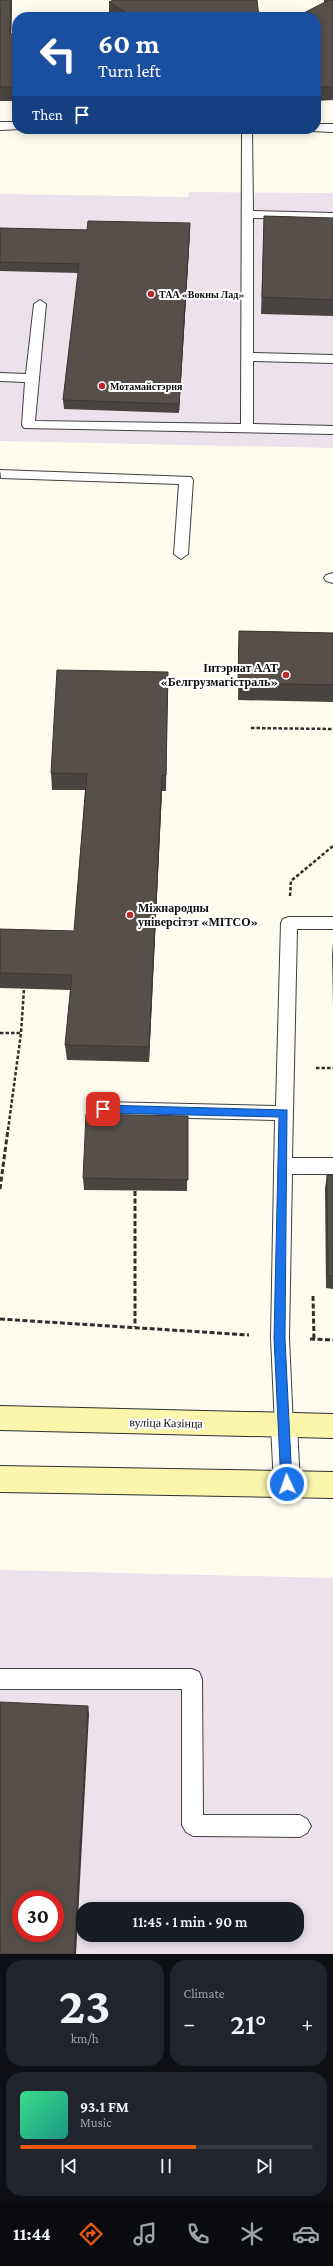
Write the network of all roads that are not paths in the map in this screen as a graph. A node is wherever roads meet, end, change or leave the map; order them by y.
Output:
1 (0, 126) edge
2 (12, 126) edge
3 (321, 128) edge
4 (333, 128) edge
5 (247, 134) edge
6 (247, 214) junction
7 (333, 216) edge
8 (40, 304) dead end
9 (247, 357) junction
10 (333, 358) edge
11 (0, 377) edge
12 (32, 378) junction
13 (247, 428) junction
14 (333, 430) edge
15 (0, 475) edge
16 (181, 554) dead end
17 (333, 923) edge
18 (103, 1109) dead end
19 (284, 1113) junction
20 (283, 1166) junction
21 (333, 1166) edge
22 (0, 1418) edge
23 (284, 1426) junction
24 (333, 1426) edge
25 (0, 1479) edge
26 (287, 1484) junction
27 (333, 1485) edge
28 (0, 1679) edge
29 (300, 1826) dead end

1 - 2 street
3 - 4 street
5 - 6 lane
6 - 7 lane
6 - 9 lane
8 - 12 lane
9 - 10 lane
9 - 13 lane
11 - 12 lane
12 - 13 lane
13 - 14 lane
15 - 16 lane
17 - 19 lane
18 - 19 lane
19 - 20 lane
20 - 21 lane
20 - 23 lane
22 - 23 main road, вуліца Казінца
23 - 24 main road, вуліца Казінца
23 - 26 street
25 - 26 main road
26 - 27 main road
28 - 29 lane

